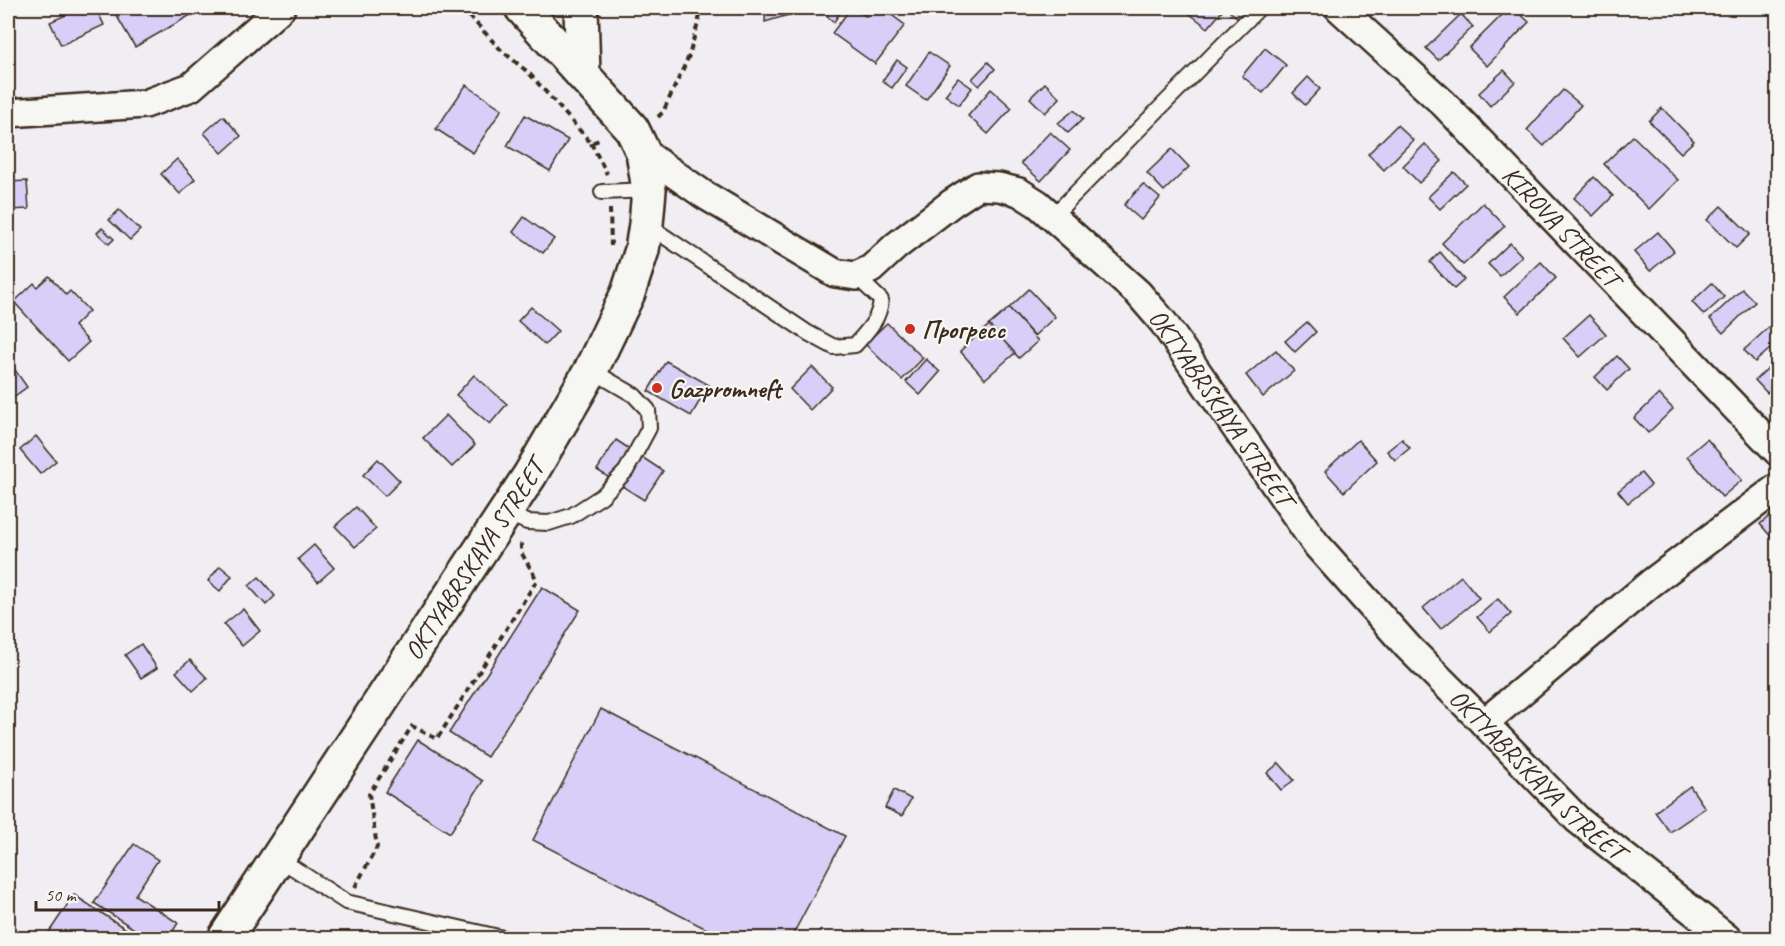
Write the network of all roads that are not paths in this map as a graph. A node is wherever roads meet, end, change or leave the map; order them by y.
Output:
1 (280, 8) edge
2 (522, 8) edge
3 (581, 8) edge
4 (1259, 8) edge
5 (1339, 8) edge
6 (583, 75) junction
7 (8, 113) edge
8 (638, 141) junction
9 (650, 190) junction
10 (602, 192) dead end
11 (1051, 218) junction
12 (646, 224) junction
13 (856, 276) junction
14 (591, 370) junction
15 (1778, 452) edge
16 (1778, 487) edge
17 (505, 513) junction
18 (1484, 723) junction
19 (278, 858) junction
20 (225, 939) edge
21 (503, 939) edge
22 (1727, 939) edge

1 - 7 street
2 - 6 street
3 - 6 street
4 - 11 lane
5 - 15 street, KIROVA STREET
6 - 8 street
8 - 9 street, OKTYABRSKAYA STREET
8 - 13 street
9 - 10 lane
9 - 12 street, OKTYABRSKAYA STREET
11 - 13 street, OKTYABRSKAYA STREET
11 - 18 street, OKTYABRSKAYA STREET
12 - 13 lane
12 - 14 street, OKTYABRSKAYA STREET
14 - 17 street, OKTYABRSKAYA STREET
14 - 17 lane
16 - 18 street
17 - 19 street, OKTYABRSKAYA STREET
18 - 22 street, OKTYABRSKAYA STREET
19 - 20 street, OKTYABRSKAYA STREET
19 - 21 lane

